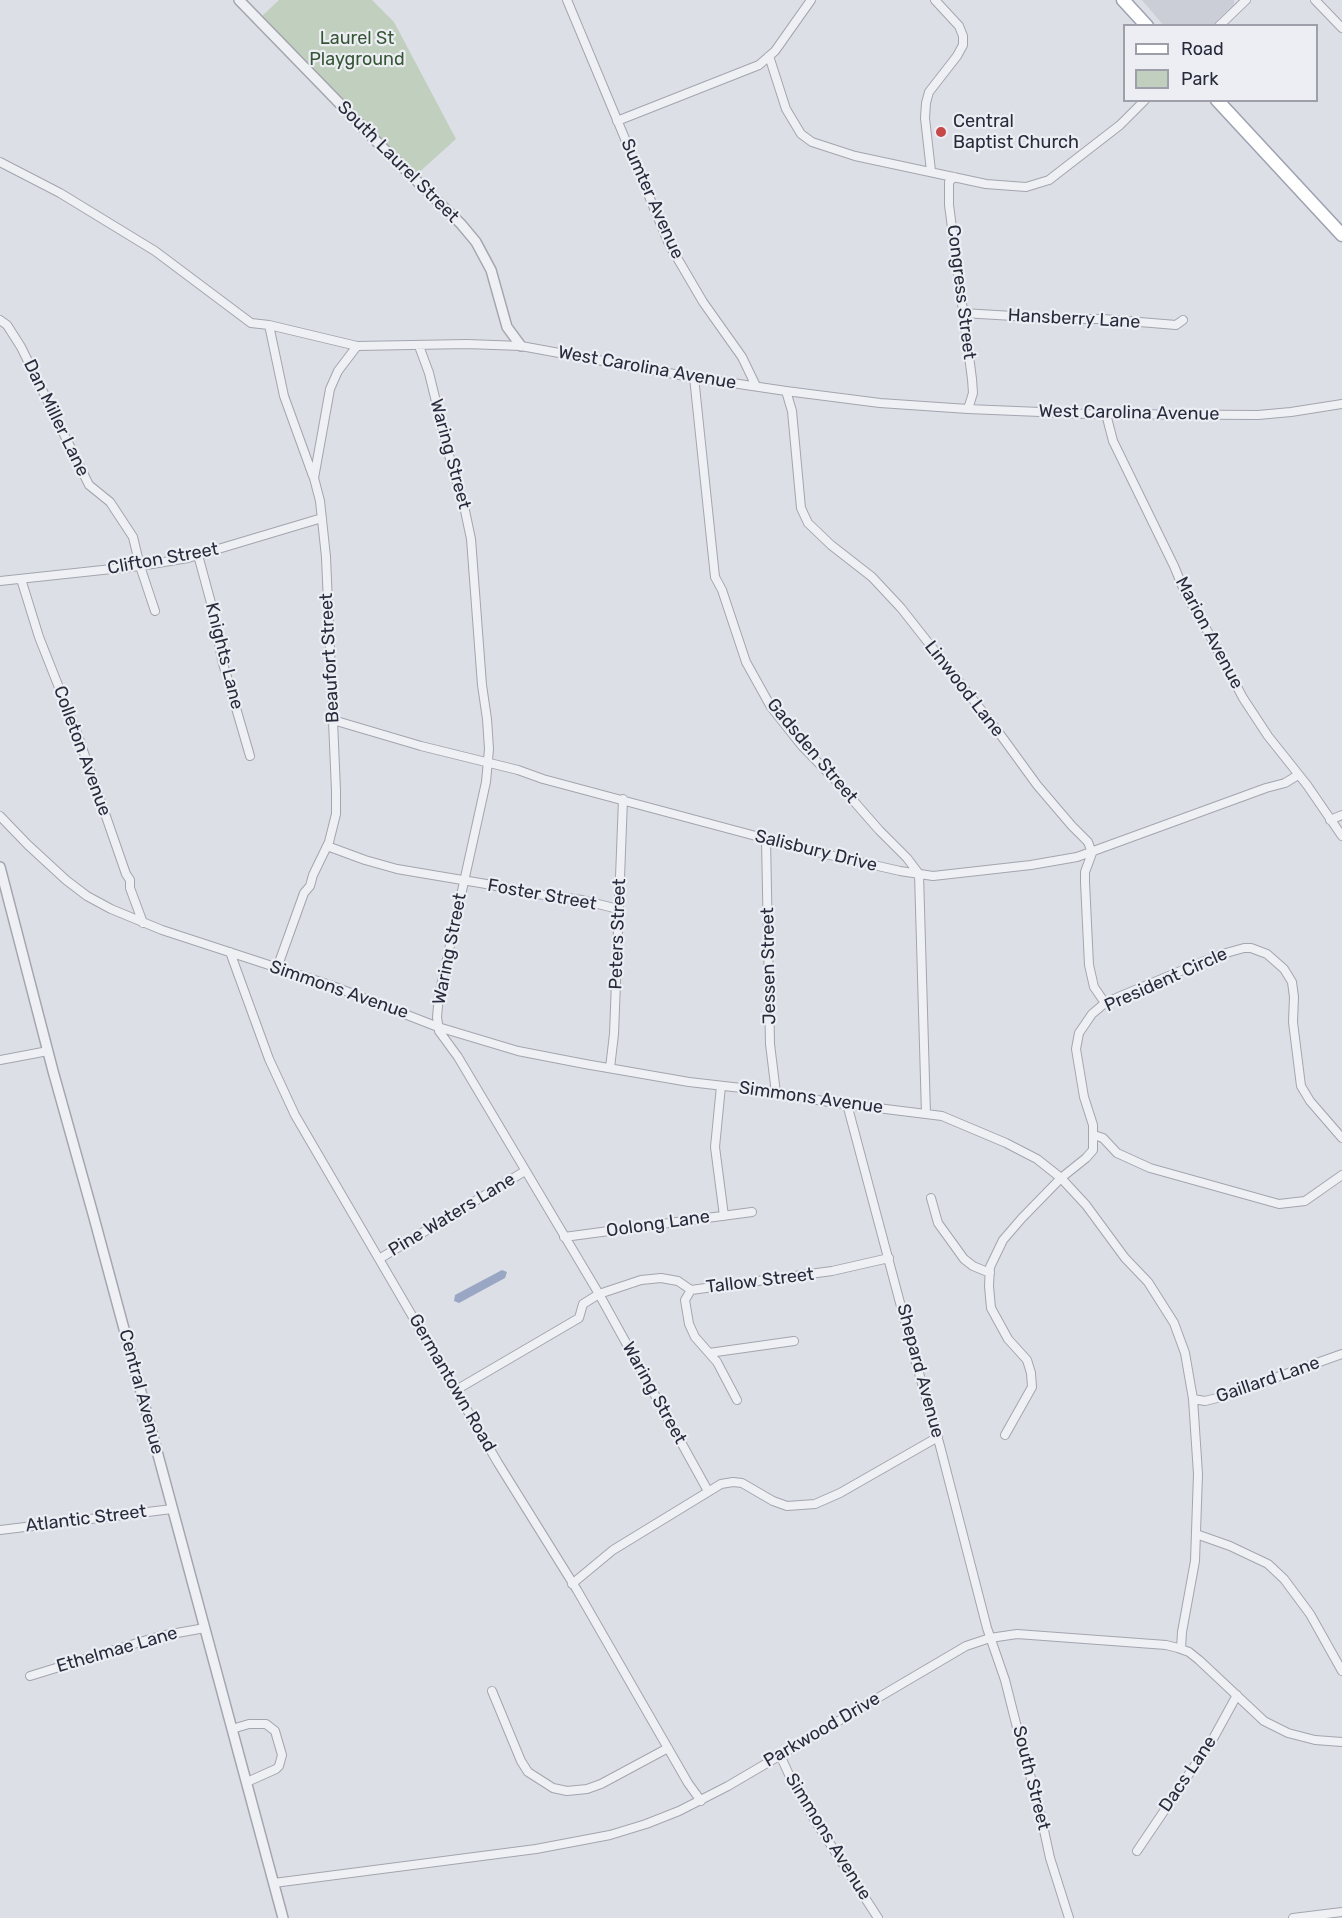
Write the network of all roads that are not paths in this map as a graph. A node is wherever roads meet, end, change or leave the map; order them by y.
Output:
1 (239, 0) edge
2 (567, 0) edge
3 (811, 0) edge
4 (935, 0) edge
5 (1123, 0) edge
6 (1246, 0) edge
7 (1315, 0) edge
8 (1145, 24) edge
9 (1222, 24) edge
10 (1342, 28) edge
11 (770, 56) junction
12 (1143, 102) edge
13 (1219, 102) edge
14 (617, 121) junction
15 (0, 162) edge
16 (932, 171) junction
17 (954, 177) junction
18 (1342, 235) edge
19 (963, 313) junction
20 (0, 320) edge
21 (1183, 320) dead end
22 (269, 325) junction
23 (357, 346) junction
24 (419, 346) junction
25 (521, 346) junction
26 (694, 377) junction
27 (756, 386) junction
28 (786, 391) junction
29 (1342, 404) edge
30 (968, 409) junction
31 (1106, 414) junction
32 (314, 478) junction
33 (322, 518) junction
34 (198, 555) junction
35 (140, 566) junction
36 (21, 579) junction
37 (0, 581) edge
38 (155, 611) dead end
39 (333, 720) junction
40 (250, 756) dead end
41 (489, 764) junction
42 (1298, 775) junction
43 (623, 799) junction
44 (1342, 815) edge
45 (0, 816) edge
46 (1330, 820) junction
47 (1342, 836) edge
48 (766, 838) junction
49 (327, 846) junction
50 (1092, 853) junction
51 (0, 867) edge
52 (919, 874) junction
53 (463, 881) junction
54 (3, 883) edge
55 (618, 909) junction
56 (142, 923) junction
57 (230, 952) junction
58 (277, 968) junction
59 (1105, 1003) junction
60 (438, 1027) junction
61 (48, 1051) junction
62 (0, 1060) edge
63 (610, 1068) junction
64 (721, 1086) junction
65 (776, 1093) junction
66 (847, 1104) junction
67 (926, 1114) junction
68 (1094, 1135) junction
69 (1342, 1138) edge
70 (525, 1171) junction
71 (1342, 1175) edge
72 (1060, 1178) junction
73 (931, 1198) dead end
74 (752, 1212) dead end
75 (724, 1215) junction
76 (564, 1237) junction
77 (889, 1258) junction
78 (379, 1259) junction
79 (990, 1273) junction
80 (691, 1290) junction
81 (599, 1294) junction
82 (794, 1341) dead end
83 (709, 1353) junction
84 (1342, 1354) edge
85 (456, 1390) junction
86 (1193, 1399) junction
87 (737, 1400) dead end
88 (1005, 1435) dead end
89 (938, 1437) junction
90 (708, 1491) junction
91 (172, 1509) junction
92 (0, 1530) edge
93 (1196, 1534) junction
94 (572, 1584) junction
95 (205, 1628) junction
96 (990, 1638) junction
97 (1181, 1649) junction
98 (1342, 1671) edge
99 (30, 1676) dead end
100 (492, 1691) dead end
101 (1237, 1695) junction
102 (232, 1729) junction
103 (1342, 1742) edge
104 (668, 1748) junction
105 (780, 1755) junction
106 (247, 1782) junction
107 (701, 1801) junction
108 (1137, 1851) dead end
109 (274, 1883) junction
110 (1342, 1912) edge
111 (283, 1918) edge
112 (878, 1918) edge
113 (1069, 1918) edge
114 (1293, 1918) edge

1 - 25 street, South Laurel Street
2 - 14 street, Sumter Avenue
3 - 11 street
4 - 16 street
5 - 8 main road
6 - 9 street
7 - 10 street
11 - 14 street
11 - 16 street
12 - 17 street
13 - 18 main road
14 - 27 street, Sumter Avenue
15 - 22 street, West Carolina Avenue
16 - 17 street
17 - 19 street, Congress Street
19 - 21 street, Hansberry Lane
19 - 30 street, Congress Street
20 - 35 street, Dan Miller Lane
22 - 23 street, West Carolina Avenue
22 - 32 street
23 - 24 street, West Carolina Avenue
23 - 32 street, Beaufort Street
24 - 25 street, West Carolina Avenue
24 - 41 street, Waring Street
25 - 26 street, West Carolina Avenue
26 - 27 street, West Carolina Avenue
26 - 52 street, Gadsden Street
27 - 28 street, West Carolina Avenue
28 - 30 street, West Carolina Avenue
28 - 50 street, Linwood Lane
29 - 31 street, West Carolina Avenue
30 - 31 street, West Carolina Avenue
31 - 42 street, Marion Avenue
32 - 33 street, Beaufort Street
33 - 34 street, Clifton Street
33 - 39 street, Beaufort Street
34 - 35 street, Clifton Street
34 - 40 street, Knights Lane
35 - 36 street, Clifton Street
35 - 38 street, Dan Miller Lane
36 - 37 street, Clifton Street
36 - 56 street, Colleton Avenue
39 - 41 street, Salisbury Drive
39 - 49 street, Beaufort Street
41 - 43 street, Salisbury Drive
41 - 53 street, Waring Street
42 - 46 street, Marion Avenue
42 - 50 street, Salisbury Drive
43 - 48 street, Salisbury Drive
43 - 55 street, Peters Street
44 - 46 street
45 - 56 street, Simmons Avenue
46 - 47 street, Marion Avenue
48 - 52 street, Salisbury Drive
48 - 65 street, Jessen Street
49 - 53 street, Foster Street
49 - 58 street, Beaufort Street
50 - 52 street, Salisbury Drive
50 - 59 street
51 - 54 street, Central Avenue
52 - 67 street
53 - 55 street, Foster Street
53 - 60 street, Waring Street
54 - 61 street, Central Avenue
55 - 63 street, Peters Street
56 - 57 street, Simmons Avenue
57 - 58 street, Simmons Avenue
57 - 78 street, Germantown Road
58 - 60 street, Simmons Avenue
59 - 68 street, President Circle
59 - 69 street, President Circle
60 - 63 street, Simmons Avenue
60 - 70 street, Waring Street
61 - 62 street
61 - 91 street, Central Avenue
63 - 64 street, Simmons Avenue
64 - 65 street, Simmons Avenue
64 - 75 street
65 - 66 street, Simmons Avenue
66 - 67 street, Simmons Avenue
66 - 77 street, Shepard Avenue
67 - 72 street, Simmons Avenue
68 - 71 street
68 - 72 street
70 - 76 street, Waring Street
70 - 78 street, Pine Waters Lane
72 - 79 street
72 - 86 street, Simmons Avenue
73 - 79 street
74 - 75 street, Oolong Lane
75 - 76 street, Oolong Lane
76 - 81 street, Waring Street
77 - 80 street, Tallow Street
77 - 89 street, Shepard Avenue
78 - 85 street, Germantown Road
79 - 88 street
80 - 81 street, Tallow Street
80 - 83 street
81 - 85 street
81 - 90 street, Waring Street
82 - 83 street
83 - 87 street
84 - 86 street, Gaillard Lane
85 - 94 street, Germantown Road
86 - 93 street, Simmons Avenue
89 - 90 street
89 - 96 street, Shepard Avenue
90 - 94 street
91 - 92 street, Atlantic Street
91 - 95 street, Central Avenue
93 - 97 street, Simmons Avenue
93 - 98 street
94 - 104 street, Germantown Road
95 - 99 street, Ethelmae Lane
95 - 102 street, Central Avenue
96 - 97 street, Parkwood Drive
96 - 105 street, Parkwood Drive
96 - 113 street, South Street
97 - 101 street, Parkwood Drive
100 - 104 street
101 - 103 street, Parkwood Drive
101 - 108 street, Dacs Lane
102 - 106 street, Central Avenue
102 - 106 street
104 - 107 street, Germantown Road
105 - 107 street, Parkwood Drive
105 - 112 street, Simmons Avenue
106 - 109 street, Central Avenue
107 - 109 street, Parkwood Drive
109 - 111 street, Central Avenue
110 - 114 street

